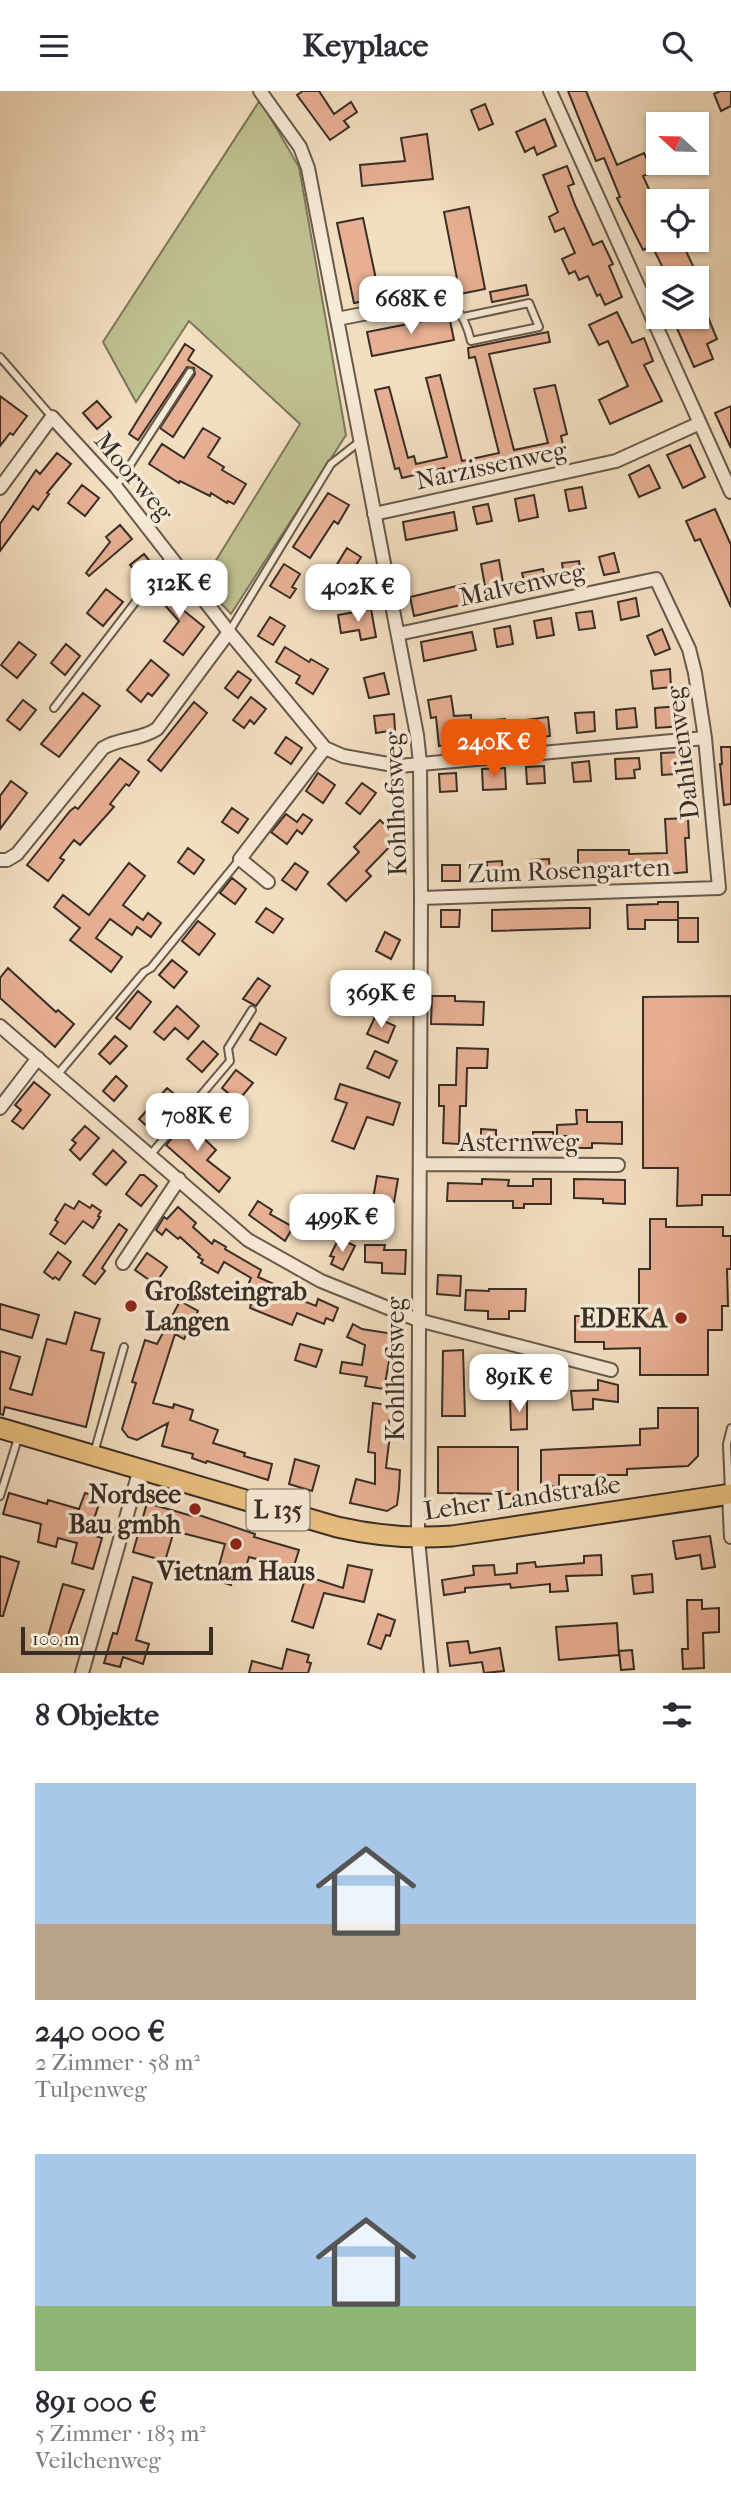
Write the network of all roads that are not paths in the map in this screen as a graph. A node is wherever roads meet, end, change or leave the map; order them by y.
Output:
1 (260, 91) edge
2 (550, 91) edge
3 (422, 284) dead end
4 (424, 302) junction
5 (463, 317) junction
6 (337, 319) junction
7 (0, 357) edge
8 (190, 372) dead end
9 (52, 417) junction
10 (700, 423) junction
11 (360, 441) junction
12 (116, 487) junction
13 (0, 488) edge
14 (731, 492) edge
15 (374, 514) junction
16 (171, 556) junction
17 (656, 579) joint
18 (229, 632) junction
19 (398, 634) junction
20 (54, 708) dead end
21 (705, 739) junction
22 (325, 748) junction
23 (420, 762) junction
24 (240, 859) junction
25 (0, 860) edge
26 (268, 882) dead end
27 (719, 888) joint
28 (421, 898) junction
29 (252, 1010) dead end
30 (0, 1026) edge
31 (38, 1058) junction
32 (58, 1074) junction
33 (0, 1108) edge
34 (150, 1154) junction
35 (419, 1164) junction
36 (618, 1165) dead end
37 (179, 1179) junction
38 (123, 1263) dead end
39 (418, 1320) junction
40 (124, 1347) dead end
41 (611, 1370) dead end
42 (731, 1429) edge
43 (10, 1431) edge
44 (729, 1451) edge
45 (93, 1455) junction
46 (140, 1469) junction
47 (730, 1494) edge
48 (0, 1496) edge
49 (731, 1537) edge
50 (418, 1539) junction
51 (82, 1673) edge
52 (431, 1673) edge

1 - 6 street, Kohlhofsweg
2 - 10 street
3 - 4 lane
4 - 5 lane
4 - 6 street
5 - 5 lane
6 - 11 street, Kohlhofsweg
7 - 9 lane, Moorweg
8 - 12 lane
9 - 12 street, Moorweg
9 - 13 street
10 - 14 street
10 - 15 street, Narzissenweg
11 - 15 street, Kohlhofsweg
11 - 18 lane
12 - 16 street, Moorweg
15 - 19 street, Kohlhofsweg
16 - 18 street, Moorweg
16 - 20 lane
17 - 19 street, Malvenweg
17 - 21 street, Dahlienweg
18 - 22 street, Moorweg
18 - 25 street
19 - 23 street, Kohlhofsweg
21 - 23 street
21 - 27 street, Dahlienweg
22 - 23 street
22 - 24 street
23 - 28 street, Kohlhofsweg
24 - 26 street
24 - 32 lane
27 - 28 street, Zum Rosengarten
28 - 35 street, Kohlhofsweg
29 - 34 lane
30 - 31 street
31 - 32 street
31 - 33 street
32 - 34 street
34 - 37 street
35 - 36 street, Asternweg
35 - 39 street, Kohlhofsweg
37 - 38 street
37 - 39 street
39 - 41 street
39 - 50 street, Kohlhofsweg
40 - 45 lane
42 - 44 lane
43 - 45 main road, Leher Landstraße / L 135
43 - 48 lane
44 - 47 lane
45 - 46 main road, Leher Landstraße / L 135
46 - 50 main road, Leher Landstraße / L 135
46 - 51 street
47 - 49 street
47 - 50 main road, Leher Landstraße / L 135
50 - 52 street, Kohlhofsweg

